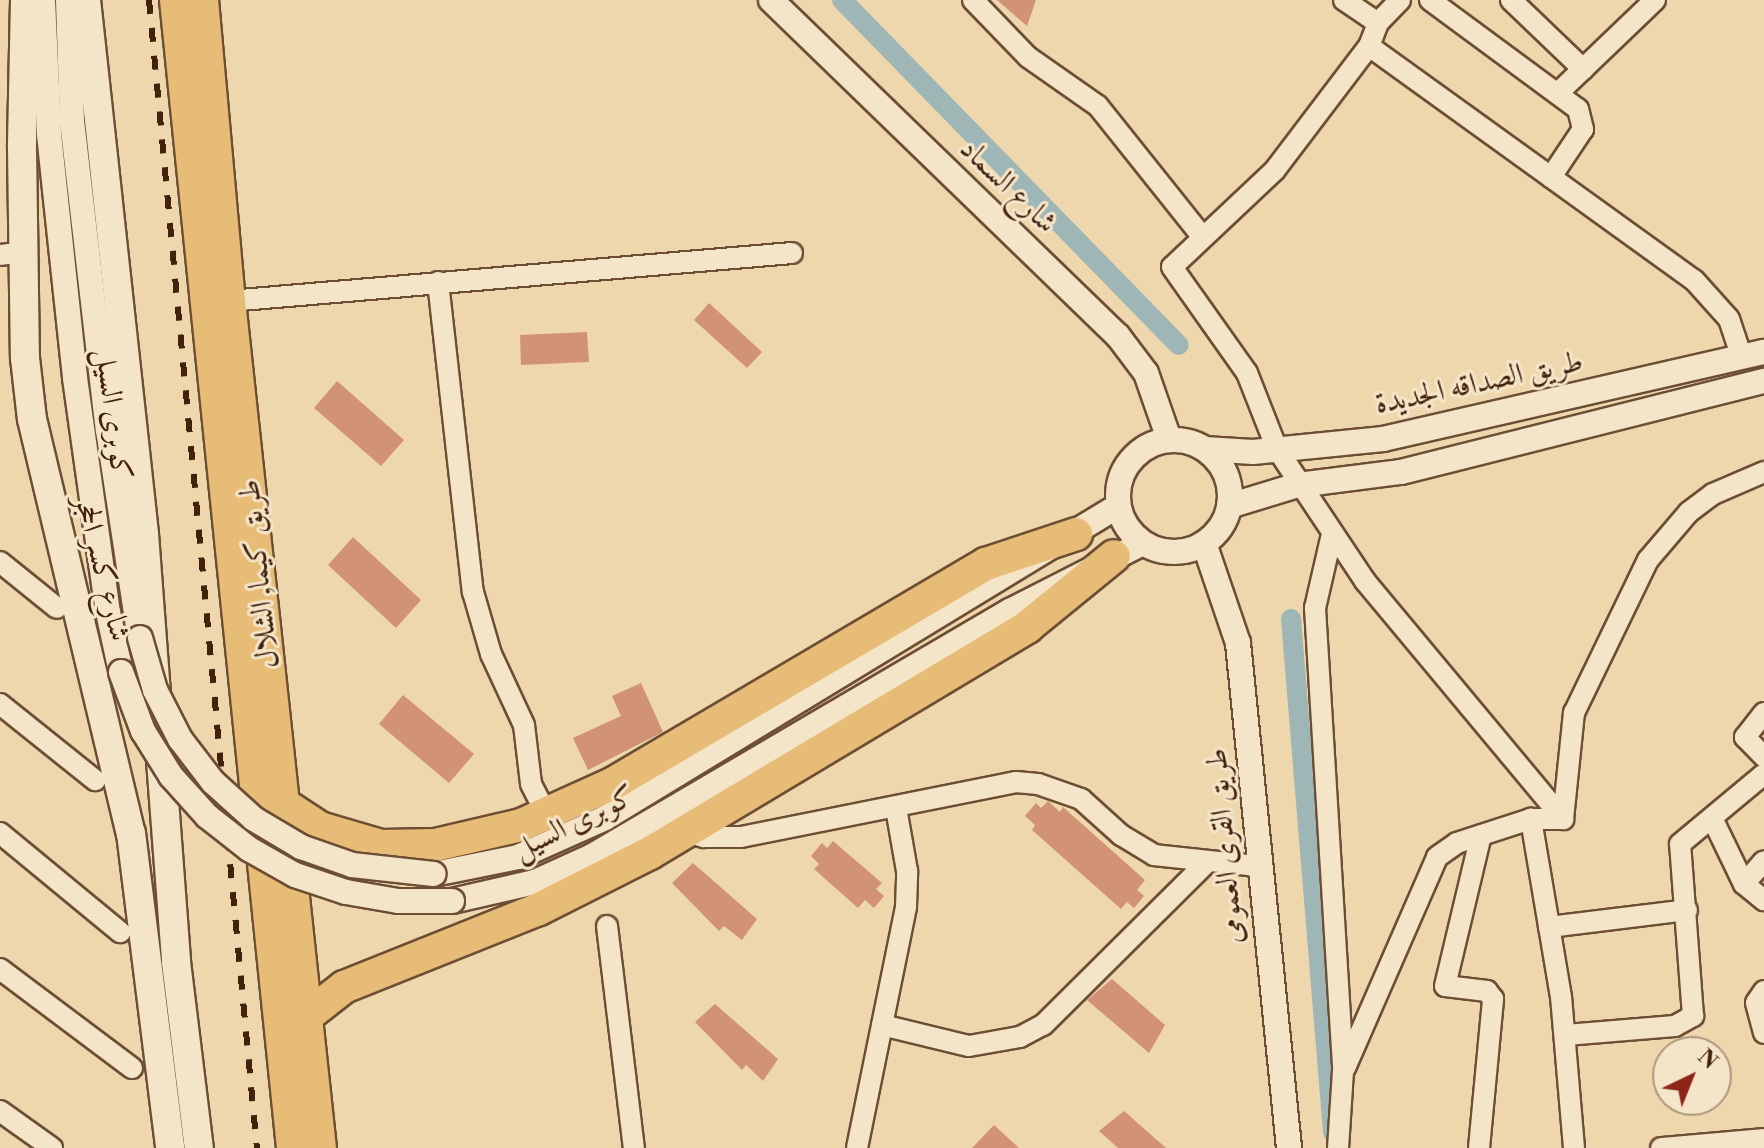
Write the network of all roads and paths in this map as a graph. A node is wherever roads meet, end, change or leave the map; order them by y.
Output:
1 (25, 0) edge
2 (43, 0) edge
3 (68, 0) edge
4 (86, 0) edge
5 (176, 0) edge
6 (202, 0) edge
7 (771, 0) edge
8 (973, 0) edge
9 (1344, 0) edge
10 (1400, 0) edge
11 (1430, 0) edge
12 (1511, 0) edge
13 (1646, 3) edge
14 (1378, 23) junction
15 (1369, 46) junction
16 (1583, 69) junction
17 (1559, 92) junction
18 (197, 96) junction
19 (1551, 177) junction
20 (1201, 235) junction
21 (12, 253) edge
22 (792, 253) dead end
23 (438, 282) junction
24 (229, 301) junction
25 (1753, 355) edge
26 (1764, 381) edge
27 (1169, 439) junction
28 (1205, 449) junction
29 (1277, 449) junction
30 (1764, 472) edge
31 (1298, 485) junction
32 (1118, 506) junction
33 (1229, 506) junction
34 (1076, 534) junction
35 (1332, 534) junction
36 (1204, 543) junction
37 (1128, 550) junction
38 (0, 562) edge
39 (57, 608) dead end
40 (0, 704) edge
41 (1764, 713) edge
42 (1764, 757) edge
43 (1764, 774) edge
44 (95, 780) dead end
45 (285, 805) junction
46 (896, 808) junction
47 (547, 815) junction
48 (1531, 819) junction
49 (1563, 819) junction
50 (1713, 820) junction
51 (685, 831) junction
52 (0, 833) edge
53 (1481, 835) junction
54 (1764, 861) edge
55 (1205, 864) junction
56 (1257, 866) junction
57 (1744, 884) junction
58 (1764, 900) edge
59 (1687, 910) junction
60 (607, 926) dead end
61 (1549, 927) junction
62 (120, 932) dead end
63 (0, 969) edge
64 (1764, 991) edge
65 (307, 1016) junction
66 (882, 1025) junction
67 (1764, 1033) edge
68 (1566, 1035) junction
69 (132, 1068) dead end
70 (1343, 1071) junction
71 (0, 1111) edge
72 (1764, 1139) edge
73 (52, 1148) edge
74 (170, 1148) edge
75 (199, 1148) edge
76 (293, 1148) edge
77 (320, 1148) edge
78 (634, 1148) edge
79 (857, 1148) edge
80 (1289, 1148) edge
81 (1338, 1148) edge
82 (1479, 1148) edge
83 (1574, 1148) edge
84 (1661, 1148) edge

1 - 21 main road, شارع كسر الحجر
2 - 37 street, كوبرى السيل, bridge
3 - 34 street, كوبرى السيل, bridge
4 - 75 main road, شارع كسر الحجر
5 - 18 highway, طريق كيما, الشلال
6 - 18 highway, طريق كيما, الشلال
7 - 27 street, شارع السماد
8 - 20 street
9 - 14 street
10 - 14 street
11 - 17 street
12 - 16 street
13 - 16 street
14 - 15 street
15 - 19 street
15 - 20 street
16 - 17 street
17 - 19 street
18 - 24 highway, طريق كيما, الشلال
18 - 76 highway, طريق كيما, الشلال
19 - 25 street
20 - 29 street
21 - 74 main road, شارع كسر الحجر
22 - 23 street
23 - 24 street
23 - 47 street
24 - 45 highway, طريق كيما, الشلال
25 - 29 street, طريق الصداقه الجديدة
26 - 31 street
27 - 28 street
27 - 32 street
28 - 29 street, طريق الصداقه الجديدة
28 - 33 street
29 - 31 street
30 - 49 street
31 - 33 street
31 - 35 street
32 - 34 street, كوبرى السيل
32 - 37 street
33 - 36 street
34 - 47 highway
35 - 49 street
35 - 70 street
36 - 37 street
36 - 56 street, طريق القرى العمومى
37 - 51 highway
38 - 39 street
40 - 44 street
41 - 42 street
43 - 50 street
45 - 47 highway
45 - 65 highway, طريق كيما, الشلال
46 - 51 street
46 - 55 street
46 - 66 street
48 - 49 street
48 - 53 street
48 - 61 street
50 - 57 street
50 - 59 street
51 - 65 highway
52 - 62 street
53 - 70 street
53 - 82 street
54 - 57 street
55 - 56 street
55 - 66 street
56 - 80 street, طريق القرى العمومى
57 - 58 street
59 - 61 street
59 - 68 street
60 - 78 street
61 - 68 street
63 - 69 street
64 - 67 street
65 - 77 highway, طريق كيما, الشلال
66 - 79 street
68 - 83 street
70 - 81 street
71 - 73 street
72 - 84 street

